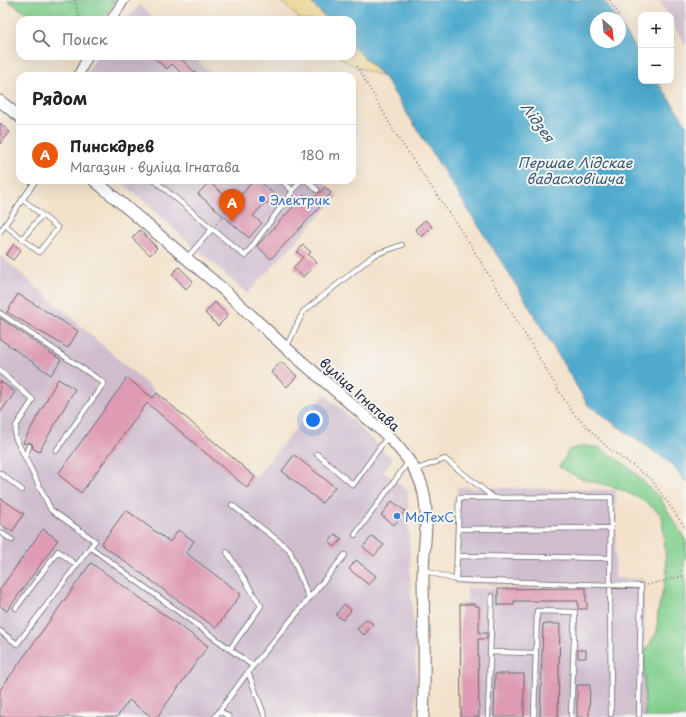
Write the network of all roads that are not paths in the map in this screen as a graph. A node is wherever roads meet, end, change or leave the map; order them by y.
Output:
1 (124, 0) edge
2 (114, 16) edge
3 (86, 60) edge
4 (80, 72) edge
5 (0, 101) edge
6 (16, 115) edge
7 (33, 184) edge
8 (99, 184) edge
9 (159, 184) edge
10 (285, 184) edge
11 (298, 184) edge
12 (310, 184) edge
13 (317, 190) dead end
14 (293, 191) junction
15 (22, 199) junction
16 (42, 215) junction
17 (4, 225) junction
18 (212, 229) junction
19 (0, 232) edge
20 (22, 239) junction
21 (402, 245) dead end
22 (186, 258) junction
23 (0, 313) edge
24 (286, 348) junction
25 (0, 371) edge
26 (388, 436) junction
27 (30, 446) dead end
28 (56, 451) dead end
29 (316, 454) dead end
30 (25, 457) junction
31 (412, 466) junction
32 (0, 473) edge
33 (22, 490) dead end
34 (494, 498) junction
35 (232, 505) dead end
36 (610, 528) junction
37 (458, 529) junction
38 (0, 532) edge
39 (355, 535) dead end
40 (12, 540) dead end
41 (90, 547) junction
42 (226, 552) dead end
43 (346, 555) dead end
44 (457, 556) junction
45 (610, 558) junction
46 (76, 566) junction
47 (423, 570) junction
48 (456, 580) junction
49 (610, 585) junction
50 (492, 596) dead end
51 (309, 598) junction
52 (16, 608) dead end
53 (0, 631) edge
54 (230, 649) junction
55 (490, 652) junction
56 (536, 653) junction
57 (253, 666) junction
58 (248, 672) junction
59 (220, 710) junction
60 (611, 714) dead end
61 (639, 714) dead end
62 (214, 717) edge
63 (229, 717) edge
64 (265, 717) edge
65 (422, 717) edge
66 (488, 717) edge
67 (534, 717) edge
68 (572, 717) edge

1 - 2 street
3 - 4 street
5 - 6 street
7 - 15 lane
8 - 22 street, вуліца Ігнатава
9 - 18 lane
10 - 14 lane
11 - 14 lane
12 - 13 lane
14 - 18 lane
15 - 16 lane
15 - 17 lane
16 - 20 lane
16 - 20 lane
17 - 19 lane
17 - 20 lane
18 - 22 lane
21 - 24 lane
22 - 24 street, вуліца Ігнатава
23 - 28 lane
24 - 26 street, вуліца Ігнатава
25 - 30 lane
26 - 29 lane
26 - 31 street, вуліца Ігнатава
27 - 30 lane
30 - 41 lane
31 - 34 lane
31 - 39 lane
31 - 47 street, вуліца Ігнатава
32 - 33 lane
34 - 36 lane
34 - 37 lane
35 - 51 lane
36 - 37 lane
36 - 45 lane
37 - 44 lane
38 - 40 lane
41 - 46 lane
41 - 54 lane
42 - 54 lane
43 - 51 lane
44 - 45 lane
44 - 48 lane
45 - 49 lane
46 - 52 lane
46 - 53 lane
47 - 48 lane
47 - 65 street, вуліца Ігнатава
48 - 49 lane
49 - 60 lane
49 - 61 lane
50 - 55 lane
51 - 57 lane
54 - 57 lane
55 - 56 lane
55 - 66 lane
56 - 67 lane
56 - 68 lane
57 - 58 lane
58 - 59 lane
58 - 64 lane
59 - 62 lane
59 - 63 lane

